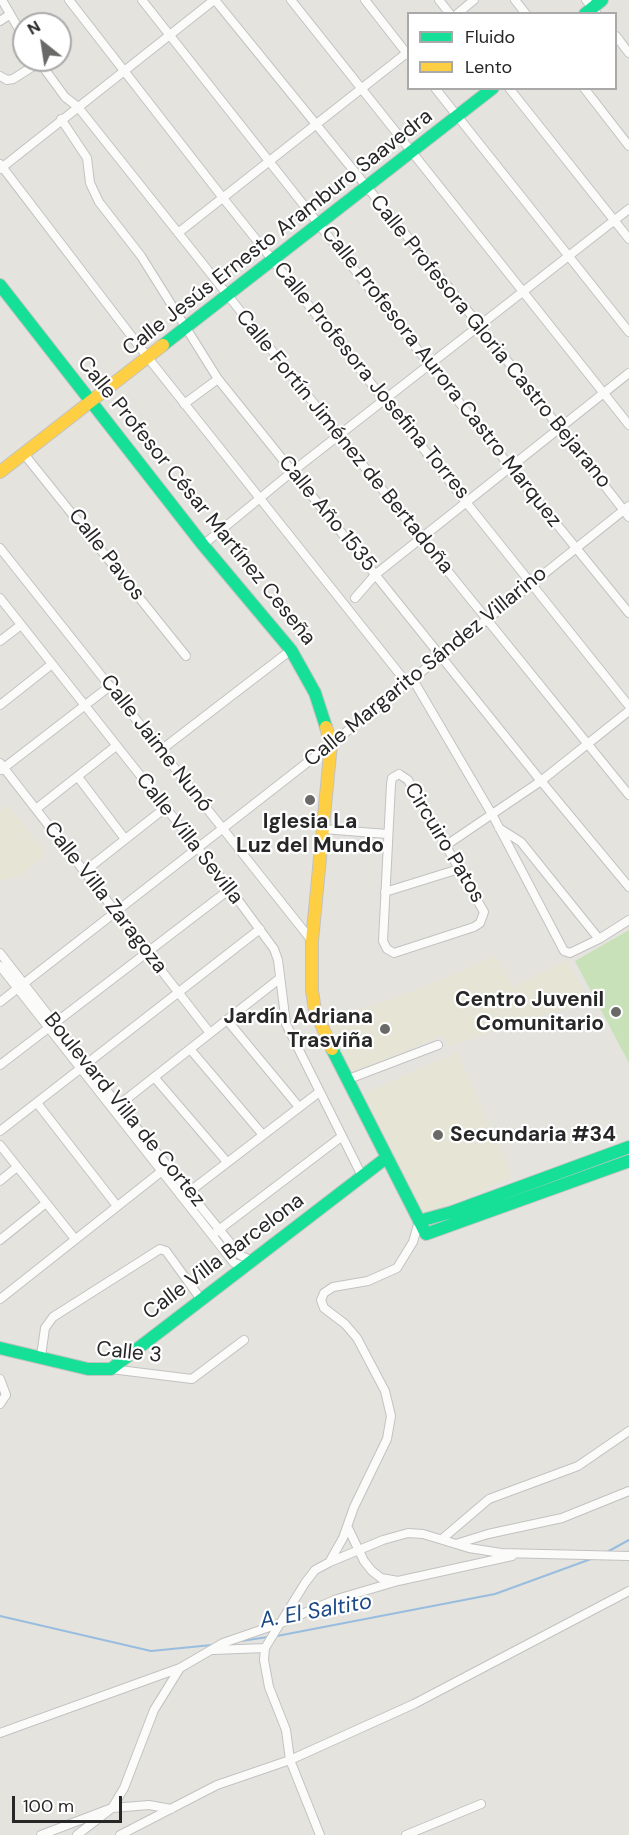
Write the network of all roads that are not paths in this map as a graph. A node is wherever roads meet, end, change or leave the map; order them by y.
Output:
1 (2, 0) edge
2 (69, 0) edge
3 (142, 0) edge
4 (215, 0) edge
5 (291, 0) edge
6 (364, 0) edge
7 (474, 0) edge
8 (515, 0) edge
9 (459, 12) edge
10 (524, 12) edge
11 (9, 15) junction
12 (12, 20) edge
13 (0, 21) edge
14 (170, 34) junction
15 (617, 38) edge
16 (407, 52) edge
17 (629, 53) edge
18 (407, 54) edge
19 (124, 69) junction
20 (23, 72) edge
21 (47, 72) edge
22 (0, 76) edge
23 (362, 88) junction
24 (437, 90) edge
25 (491, 90) edge
26 (511, 90) edge
27 (586, 90) edge
28 (78, 107) junction
29 (457, 117) junction
30 (61, 119) junction
31 (315, 125) junction
32 (629, 146) edge
33 (411, 153) junction
34 (271, 160) junction
35 (1, 167) edge
36 (366, 188) junction
37 (223, 198) junction
38 (629, 209) edge
39 (614, 221) junction
40 (321, 225) junction
41 (178, 233) junction
42 (629, 239) edge
43 (570, 257) junction
44 (274, 260) junction
45 (0, 285) edge
46 (524, 293) junction
47 (227, 296) junction
48 (480, 326) junction
49 (187, 329) junction
50 (629, 332) edge
51 (148, 359) junction
52 (429, 365) junction
53 (629, 373) edge
54 (218, 378) junction
55 (604, 393) junction
56 (386, 399) junction
57 (92, 403) junction
58 (184, 404) junction
59 (629, 425) edge
60 (560, 428) junction
61 (339, 436) junction
62 (24, 454) junction
63 (511, 468) junction
64 (293, 471) junction
65 (0, 472) edge
66 (260, 497) junction
67 (468, 502) junction
68 (627, 511) edge
69 (421, 538) junction
70 (203, 544) junction
71 (576, 547) junction
72 (0, 548) edge
73 (376, 574) junction
74 (531, 584) junction
75 (0, 598) edge
76 (355, 598) dead end
77 (629, 613) edge
78 (486, 619) junction
79 (21, 625) junction
80 (0, 641) edge
81 (291, 650) junction
82 (186, 656) dead end
83 (441, 656) junction
84 (52, 664) junction
85 (409, 680) junction
86 (110, 686) junction
87 (0, 705) edge
88 (85, 705) junction
89 (629, 706) edge
90 (629, 711) edge
91 (331, 744) junction
92 (587, 745) junction
93 (116, 746) junction
94 (161, 750) junction
95 (1, 768) edge
96 (78, 777) junction
97 (541, 782) junction
98 (629, 795) edge
99 (165, 808) junction
100 (36, 810) junction
101 (493, 816) junction
102 (223, 828) junction
103 (499, 828) junction
104 (323, 829) junction
105 (387, 834) junction
106 (125, 839) junction
107 (445, 846) junction
108 (198, 849) junction
109 (459, 869) junction
110 (85, 871) junction
111 (629, 887) edge
112 (230, 889) junction
113 (385, 892) junction
114 (117, 912) junction
115 (629, 920) edge
116 (260, 929) junction
117 (599, 939) junction
118 (312, 941) junction
119 (148, 951) junction
120 (0, 953) edge
121 (0, 966) edge
122 (279, 979) junction
123 (21, 986) junction
124 (178, 992) junction
125 (0, 1002) edge
126 (227, 1020) junction
127 (52, 1026) junction
128 (210, 1034) junction
129 (438, 1045) dead end
130 (190, 1049) junction
131 (0, 1065) edge
132 (83, 1067) junction
133 (154, 1077) junction
134 (346, 1080) junction
135 (318, 1093) junction
136 (37, 1103) junction
137 (299, 1107) junction
138 (115, 1108) junction
139 (0, 1131) edge
140 (263, 1135) junction
141 (340, 1137) junction
142 (0, 1145) edge
143 (629, 1147) edge
144 (386, 1158) junction
145 (629, 1161) edge
146 (227, 1162) junction
147 (576, 1165) junction
148 (17, 1167) junction
149 (162, 1171) junction
150 (362, 1176) junction
151 (580, 1178) junction
152 (0, 1180) edge
153 (186, 1194) junction
154 (46, 1203) junction
155 (117, 1206) junction
156 (419, 1221) junction
157 (217, 1231) junction
158 (426, 1234) junction
159 (75, 1239) junction
160 (0, 1240) edge
161 (413, 1242) junction
162 (249, 1264) junction
163 (200, 1298) junction
164 (0, 1299) edge
165 (244, 1340) dead end
166 (0, 1348) edge
167 (41, 1356) junction
168 (111, 1369) junction
169 (0, 1379) edge
170 (0, 1404) edge
171 (629, 1431) edge
172 (629, 1491) edge
173 (348, 1528) junction
174 (442, 1539) junction
175 (456, 1544) junction
176 (359, 1551) junction
177 (521, 1554) junction
178 (629, 1556) edge
179 (330, 1562) junction
180 (398, 1581) junction
181 (629, 1591) edge
182 (281, 1623) junction
183 (265, 1648) junction
184 (214, 1650) junction
185 (180, 1668) junction
186 (0, 1733) edge
187 (290, 1760) junction
188 (481, 1804) dead end
189 (112, 1808) junction
190 (171, 1809) junction
191 (41, 1835) edge
192 (77, 1835) edge
193 (120, 1835) edge
194 (320, 1835) edge
195 (406, 1835) edge

1 - 11 street
2 - 19 street, Calle Profesora Josefina Torres
3 - 14 street, Calle Profesora Aurora Castro Marquez
4 - 14 street
4 - 31 street, Calle Profesora Gloria Castro Bejarano
5 - 23 street
6 - 16 street
7 - 9 street
8 - 10 street
11 - 12 street
11 - 13 street
14 - 19 street
14 - 34 street, Calle Profesora Aurora Castro Marquez
15 - 17 street
18 - 23 street
19 - 28 street
19 - 37 street, Calle Profesora Josefina Torres
20 - 22 street
21 - 28 street, Calle Fortín Jiménez de Bertadoña
23 - 31 street
23 - 33 street
24 - 29 street
25 - 29 street, Calle Jesús Ernesto Aramburo Saavedra
26 - 39 street
27 - 32 street
28 - 30 street
28 - 41 street, Calle Fortín Jiménez de Bertadoña
29 - 33 street, Calle Jesús Ernesto Aramburo Saavedra
29 - 43 street
30 - 35 street
30 - 49 street, Calle Año 1535
31 - 34 street
31 - 36 street, Calle Profesora Gloria Castro Bejarano
33 - 36 street, Calle Jesús Ernesto Aramburo Saavedra
33 - 46 street
34 - 37 street
34 - 40 street, Calle Profesora Aurora Castro Marquez
35 - 51 street
36 - 40 street, Calle Jesús Ernesto Aramburo Saavedra
36 - 48 street, Calle Profesora Gloria Castro Bejarano
37 - 41 street
37 - 44 street, Calle Profesora Josefina Torres
38 - 39 street
39 - 42 street
39 - 43 street
40 - 44 street, Calle Jesús Ernesto Aramburo Saavedra
40 - 52 street, Calle Profesora Aurora Castro Marquez
41 - 47 street, Calle Fortín Jiménez de Bertadoña
43 - 46 street
43 - 50 street
44 - 47 street, Calle Jesús Ernesto Aramburo Saavedra
44 - 56 street, Calle Profesora Josefina Torres
45 - 57 street, Calle Profesor César Martínez Ceseña
46 - 48 street
46 - 55 street
47 - 49 street, Calle Jesús Ernesto Aramburo Saavedra
47 - 61 street, Calle Fortín Jiménez de Bertadoña
48 - 52 street
48 - 60 street, Calle Profesora Gloria Castro Bejarano
49 - 51 street, Calle Jesús Ernesto Aramburo Saavedra
49 - 54 street, Calle Año 1535
51 - 57 street, Calle Jesús Ernesto Aramburo Saavedra
51 - 58 street
52 - 56 street
52 - 63 street, Calle Profesora Aurora Castro Marquez
53 - 55 street
54 - 58 street
54 - 64 street, Calle Año 1535
55 - 59 street
55 - 60 street
56 - 61 street
56 - 67 street, Calle Profesora Josefina Torres
57 - 62 street, Calle Jesús Ernesto Aramburo Saavedra
57 - 70 street, Calle Profesor César Martínez Ceseña
58 - 66 street
60 - 63 street
60 - 68 street, Calle Profesora Gloria Castro Bejarano
61 - 64 street
61 - 69 street, Calle Fortín Jiménez de Bertadoña
62 - 65 street, Calle Jesús Ernesto Aramburo Saavedra
62 - 82 street, Calle Pavos
63 - 67 street
63 - 71 street, Calle Profesora Aurora Castro Marquez
64 - 66 street
64 - 73 street, Calle Año 1535
66 - 70 street
66 - 85 street
67 - 69 street
67 - 74 street, Calle Profesora Josefina Torres
68 - 71 street, Calle Margarito Sández Villarino
69 - 73 street
69 - 78 street, Calle Fortín Jiménez de Bertadoña
70 - 81 street, Calle Profesor César Martínez Ceseña
71 - 74 street, Calle Margarito Sández Villarino
71 - 77 street, Calle Profesora Aurora Castro Marquez
72 - 86 street, Calle Jaime Nunó
73 - 76 street
73 - 83 street, Calle Año 1535
74 - 78 street, Calle Margarito Sández Villarino
74 - 89 street, Calle Profesora Josefina Torres
75 - 79 street, Calle Villa Sevilla
78 - 83 street, Calle Margarito Sández Villarino
78 - 92 street, Calle Fortín Jiménez de Bertadoña
79 - 80 street
79 - 84 street, Calle Villa Sevilla
81 - 91 street, Calle Profesor César Martínez Ceseña
81 - 94 street
83 - 85 street, Calle Margarito Sández Villarino
83 - 97 street, Calle Año 1535
84 - 87 street
84 - 88 street, Calle Villa Sevilla
85 - 91 street, Calle Margarito Sández Villarino
85 - 101 street
86 - 88 street
86 - 94 street, Calle Jaime Nunó
88 - 93 street, Calle Villa Sevilla
88 - 95 street
90 - 92 street
91 - 102 street, Calle Margarito Sández Villarino
91 - 104 street, Calle Profesor César Martínez Ceseña
92 - 97 street
92 - 98 street, Calle Fortín Jiménez de Bertadoña
93 - 96 street
93 - 99 street, Calle Villa Sevilla
94 - 102 street, Calle Jaime Nunó
95 - 100 street, Calle Villa Zaragoza
96 - 100 street
96 - 106 street
97 - 101 street
97 - 111 street, Calle Año 1535
99 - 106 street
99 - 108 street, Calle Villa Sevilla
100 - 110 street, Calle Villa Zaragoza
101 - 103 street
101 - 107 street
102 - 108 street, Calle Margarito Sández Villarino
102 - 118 street, Calle Jaime Nunó
103 - 117 street
103 - 117 street
104 - 105 street
104 - 118 street, Calle Profesor César Martínez Ceseña
105 - 107 street, Circuiro Patos
105 - 113 street, Circuiro Patos
106 - 110 street
107 - 109 street, Circuiro Patos
108 - 112 street, Calle Villa Sevilla
108 - 114 street, Calle Margarito Sández Villarino
109 - 113 street
109 - 113 street, Circuiro Patos
110 - 114 street, Calle Villa Zaragoza
112 - 116 street, Calle Villa Sevilla
112 - 119 street
114 - 119 street, Calle Villa Zaragoza
114 - 123 street, Calle Margarito Sández Villarino
115 - 117 street
116 - 122 street, Calle Villa Sevilla
116 - 124 street
118 - 134 street, Calle Profesor César Martínez Ceseña
119 - 124 street, Calle Villa Zaragoza
119 - 127 street
120 - 123 street, Boulevard Villa de Cortez
121 - 123 street, Boulevard Villa de Cortez
122 - 126 street
122 - 135 street
123 - 125 street, Calle Margarito Sández Villarino
123 - 127 street, Boulevard Villa de Cortez
124 - 128 street, Calle Villa Zaragoza
124 - 132 street
126 - 128 street
126 - 137 street
127 - 131 street
127 - 132 street, Boulevard Villa de Cortez
128 - 130 street
129 - 134 street
130 - 133 street
130 - 140 street
132 - 136 street
132 - 138 street, Boulevard Villa de Cortez
133 - 138 street
133 - 146 street
134 - 144 street, Calle Profesor César Martínez Ceseña
135 - 137 street
135 - 141 street
136 - 139 street
136 - 155 street
137 - 140 street
138 - 149 street, Boulevard Villa de Cortez
138 - 153 street, Boulevard Villa de Cortez
140 - 146 street
141 - 150 street
141 - 157 street
142 - 148 street
143 - 147 street
144 - 150 street, Calle Villa Barcelona
144 - 156 street, Calle Profesor César Martínez Ceseña
145 - 151 street
146 - 153 street
147 - 151 street
147 - 156 street
148 - 152 street
148 - 154 street
149 - 153 street, Boulevard Villa de Cortez
149 - 155 street
150 - 162 street, Calle Villa Barcelona
151 - 158 street
153 - 157 street, Boulevard Villa de Cortez
154 - 159 street
154 - 160 street
155 - 159 street
156 - 158 street, Calle Profesor César Martínez Ceseña
156 - 161 street
157 - 162 street, Boulevard Villa de Cortez
158 - 161 street
159 - 164 street
161 - 173 street
162 - 163 street, Calle Villa Barcelona
163 - 167 street
163 - 168 street, Calle Villa Barcelona
165 - 168 street, Calle 3
166 - 167 street, Calle 3
167 - 168 street, Calle 3
169 - 170 street
171 - 174 street
172 - 175 street
173 - 176 street
173 - 179 street
174 - 175 street
174 - 176 street
175 - 177 street
176 - 179 street
176 - 180 street
177 - 178 street
177 - 180 street
179 - 182 street
180 - 182 street
181 - 187 street
182 - 183 street
182 - 184 street
183 - 184 street
183 - 187 street
184 - 185 street
185 - 186 street
185 - 189 street
187 - 190 street
187 - 194 street
188 - 195 street
189 - 190 street
189 - 191 street
189 - 192 street
190 - 193 street

